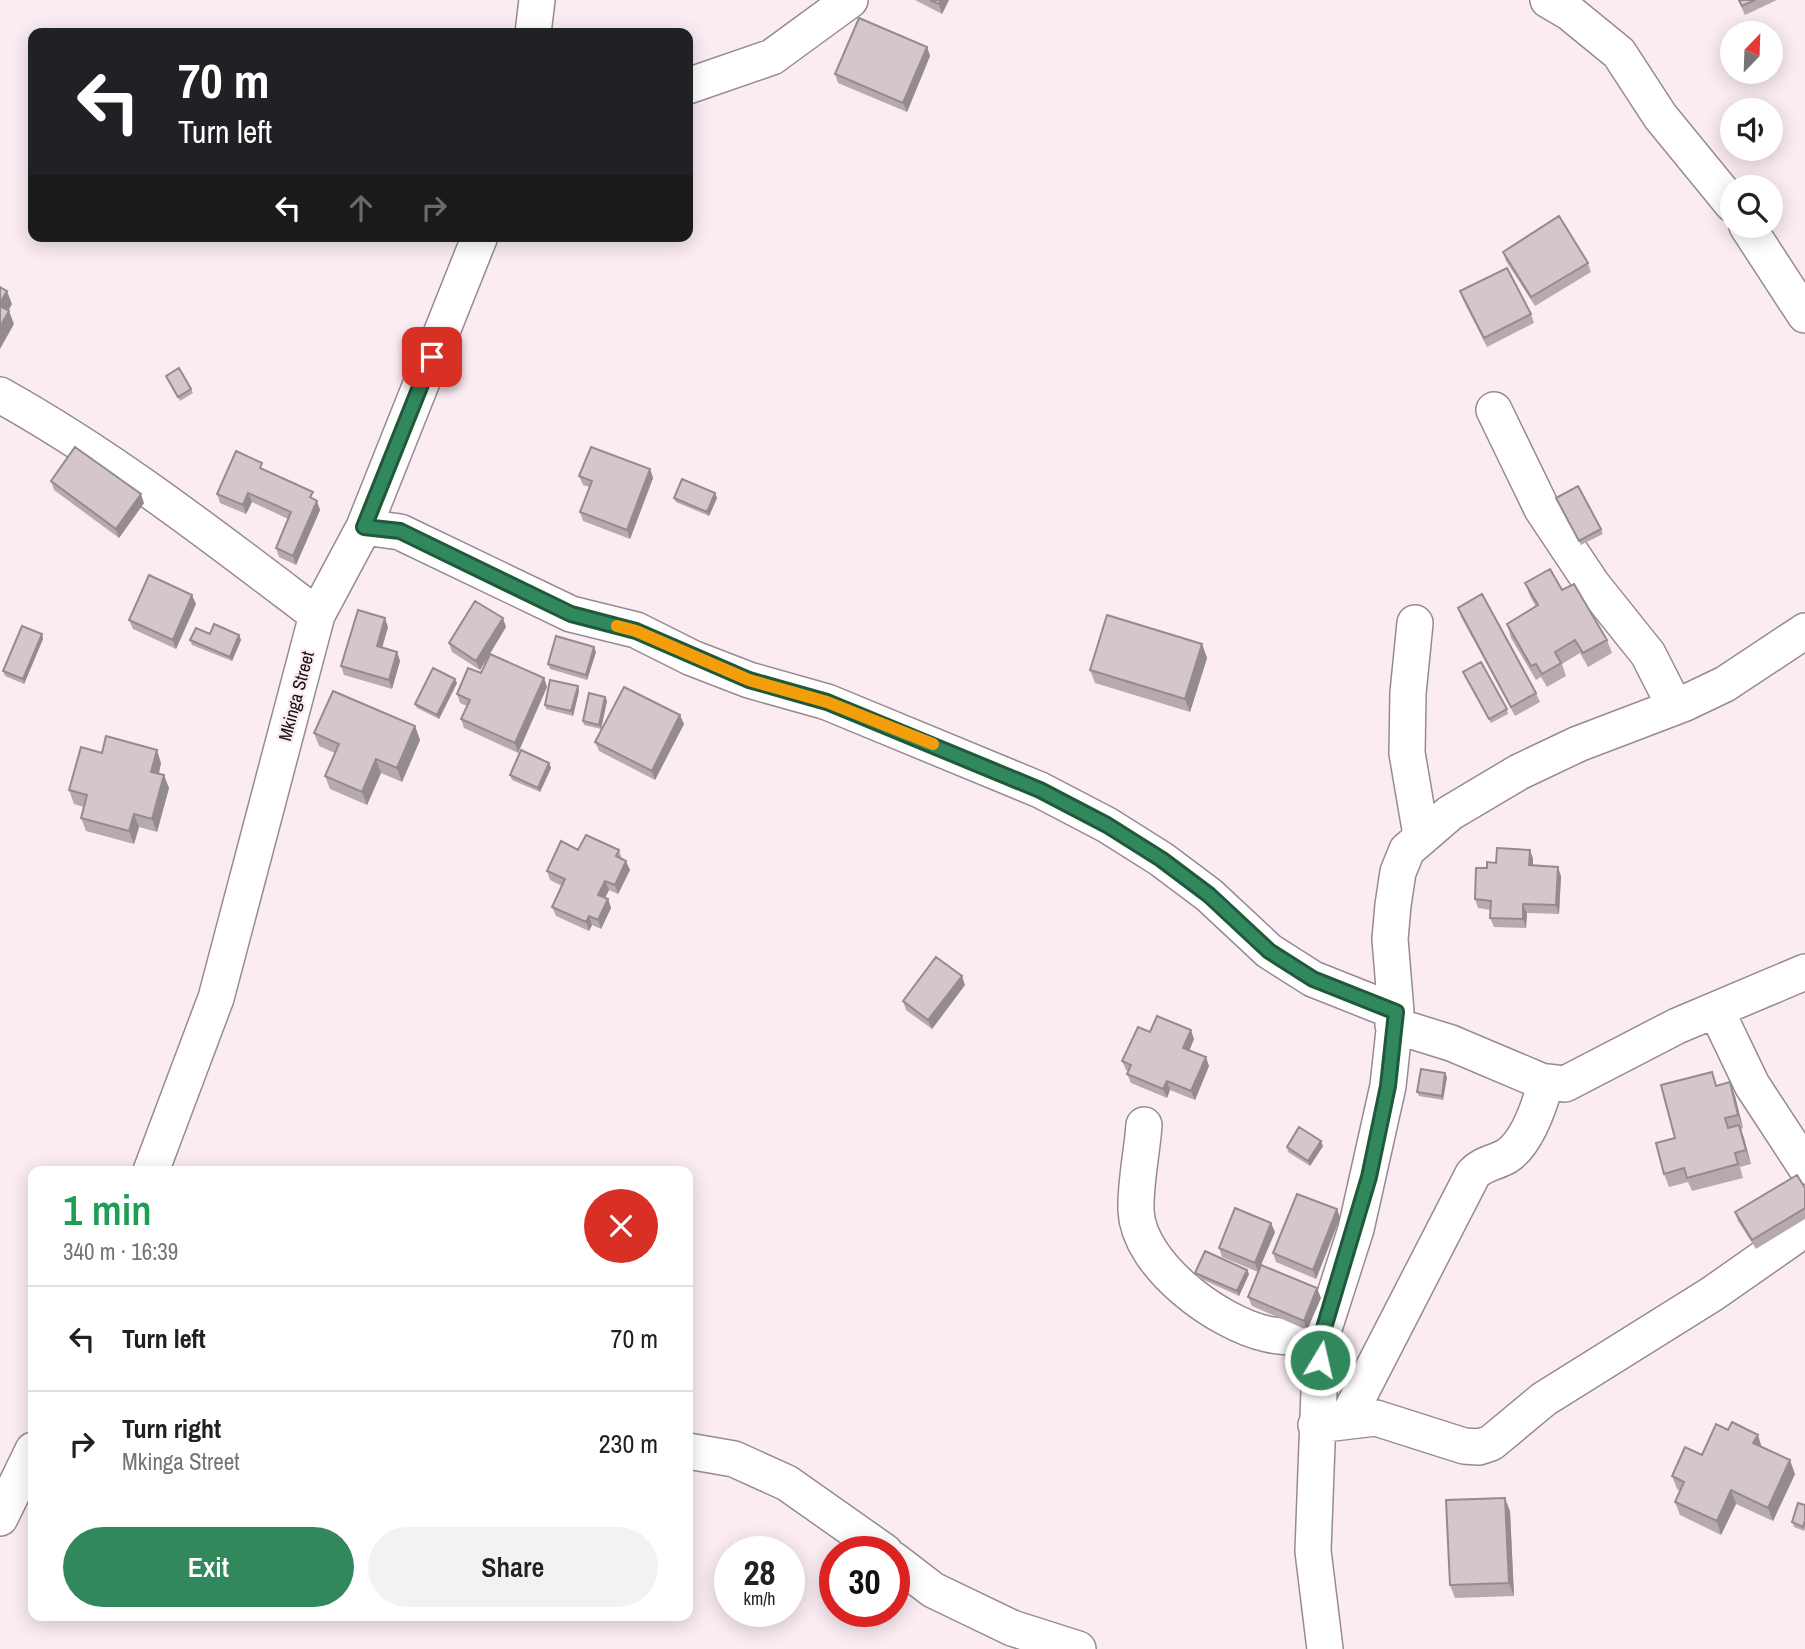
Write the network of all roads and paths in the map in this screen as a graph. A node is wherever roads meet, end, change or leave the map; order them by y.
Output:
1 (537, 0) edge
2 (850, 0) edge
3 (1548, 0) edge
4 (534, 28) edge
5 (693, 84) edge
6 (1720, 189) edge
7 (1754, 238) edge
8 (478, 242) edge
9 (1805, 315) edge
10 (0, 395) edge
11 (1494, 410) dead end
12 (364, 527) junction
13 (317, 615) junction
14 (1415, 623) dead end
15 (1805, 631) edge
16 (1675, 707) junction
17 (1421, 835) junction
18 (1805, 972) edge
19 (1717, 1012) junction
20 (1394, 1018) junction
21 (1546, 1082) junction
22 (1144, 1125) dead end
23 (153, 1166) edge
24 (1805, 1166) edge
25 (1805, 1230) edge
26 (1321, 1338) junction
27 (1332, 1422) junction
28 (693, 1452) edge
29 (28, 1460) edge
30 (0, 1518) edge
31 (862, 1536) edge
32 (910, 1572) edge
33 (1078, 1649) edge
34 (1325, 1649) edge

1 - 4 street
2 - 5 street
3 - 6 street
7 - 9 street
8 - 12 street, Mkinga Street
10 - 13 street
11 - 16 street
12 - 13 street, Mkinga Street
12 - 20 street
13 - 23 street, Mkinga Street
14 - 17 street
15 - 16 street
16 - 17 street
17 - 20 street
18 - 19 street
19 - 21 street
19 - 24 street
20 - 21 street
20 - 26 street
21 - 27 street
22 - 26 street
25 - 27 street
26 - 27 street
27 - 34 street
28 - 31 street
29 - 30 street
32 - 33 street

